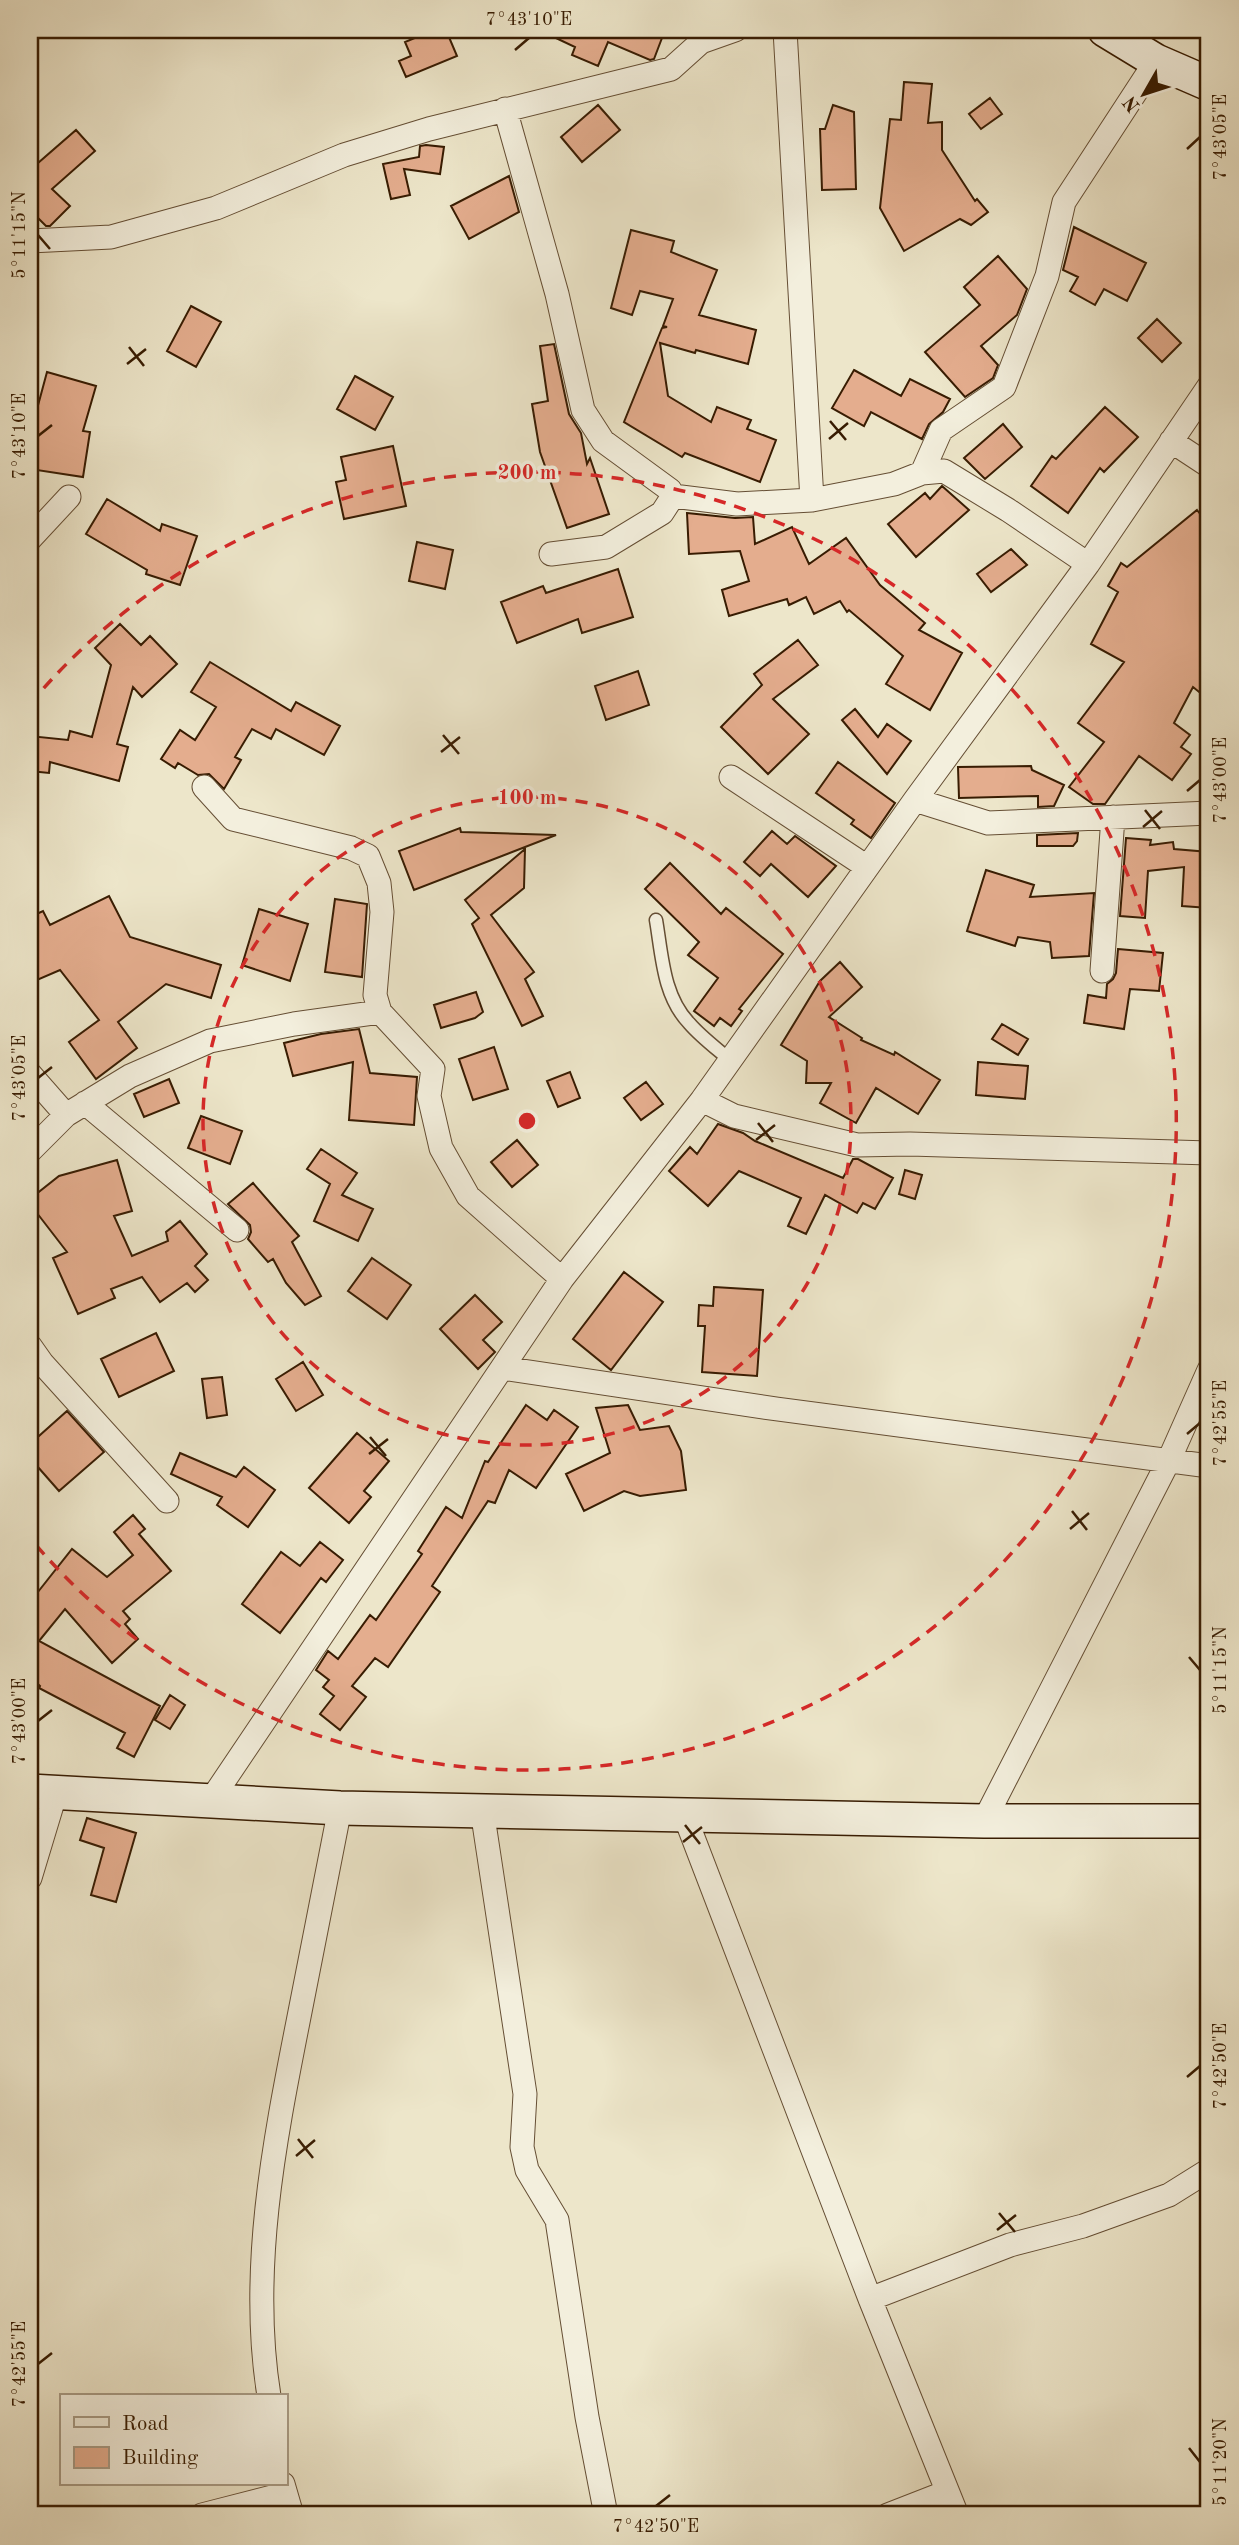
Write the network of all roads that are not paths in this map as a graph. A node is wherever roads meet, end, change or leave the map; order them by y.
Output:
1 (735, 30) edge
2 (785, 30) edge
3 (1105, 30) edge
4 (1156, 61) junction
5 (1209, 85) edge
6 (505, 109) junction
7 (30, 241) edge
8 (1209, 386) edge
9 (1171, 441) junction
10 (1209, 466) edge
11 (922, 473) junction
12 (673, 496) junction
13 (69, 497) dead end
14 (812, 500) junction
15 (30, 539) edge
16 (551, 554) dead end
17 (1088, 564) junction
18 (731, 777) dead end
19 (204, 787) dead end
20 (915, 800) junction
21 (1209, 813) edge
22 (1113, 817) junction
23 (867, 867) junction
24 (656, 920) dead end
25 (1102, 971) dead end
26 (380, 1013) junction
27 (730, 1060) junction
28 (30, 1074) edge
29 (702, 1100) junction
30 (75, 1109) junction
31 (30, 1150) edge
32 (1209, 1153) edge
33 (237, 1230) dead end
34 (562, 1279) junction
35 (30, 1346) edge
36 (502, 1368) junction
37 (1209, 1370) edge
38 (1169, 1460) junction
39 (1209, 1466) edge
40 (167, 1501) dead end
41 (43, 1791) edge
42 (211, 1800) junction
43 (340, 1808) junction
44 (482, 1810) junction
45 (684, 1814) junction
46 (984, 1821) junction
47 (1209, 1821) edge
48 (30, 1878) edge
49 (1209, 2170) edge
50 (870, 2299) junction
51 (269, 2394) edge
52 (947, 2492) junction
53 (287, 2498) edge
54 (202, 2515) edge
55 (606, 2515) edge
56 (888, 2515) edge
57 (957, 2515) edge

1 - 6 street
2 - 14 street
3 - 4 street
4 - 5 street
4 - 11 street
6 - 7 street
6 - 12 street
8 - 9 street
9 - 10 street
9 - 17 street
11 - 14 street
11 - 17 street
12 - 14 street
12 - 16 street
13 - 15 street
17 - 20 street
18 - 23 street
19 - 26 street
20 - 22 street
20 - 23 street
21 - 22 street
22 - 25 street
23 - 27 street
24 - 27 lane
26 - 30 street
26 - 34 street
27 - 29 street
28 - 30 street
29 - 32 street
29 - 34 street
30 - 31 street
30 - 33 street
34 - 36 street
35 - 40 street
36 - 38 street
36 - 42 street
37 - 38 street
38 - 39 street
38 - 46 street
41 - 42 street
41 - 48 street
42 - 43 street
43 - 44 street
43 - 51 street
44 - 45 street
44 - 55 street
45 - 46 street
45 - 50 street
46 - 47 street
49 - 50 street
50 - 52 street
52 - 56 street
52 - 57 street
53 - 54 street

